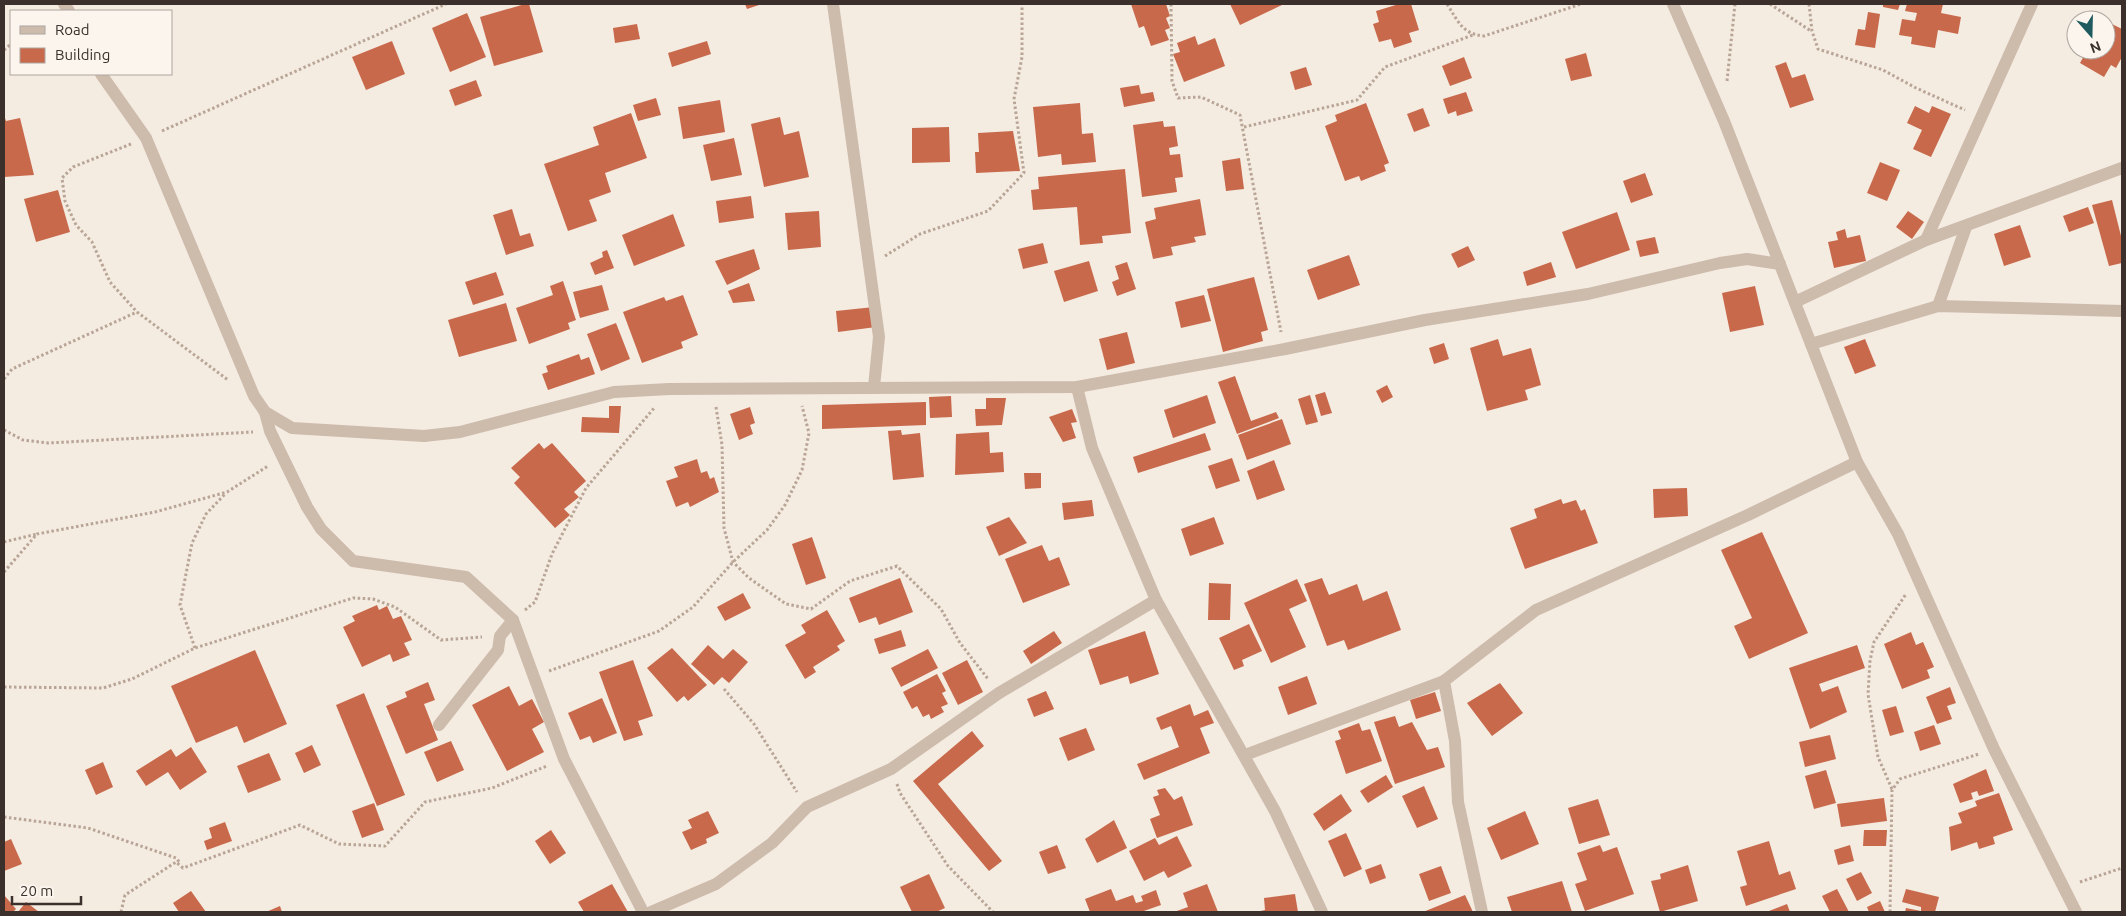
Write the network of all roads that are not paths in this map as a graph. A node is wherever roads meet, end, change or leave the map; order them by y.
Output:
1 (833, 4) edge
2 (1673, 4) edge
3 (2032, 4) edge
4 (101, 75) edge
5 (2122, 168) edge
6 (1966, 227) junction
7 (1926, 240) junction
8 (1780, 264) junction
9 (1795, 302) junction
10 (1938, 306) junction
11 (2122, 310) edge
12 (1811, 344) junction
13 (874, 387) junction
14 (1077, 387) junction
15 (265, 412) junction
16 (1857, 462) junction
17 (1156, 600) junction
18 (514, 620) junction
19 (1444, 681) junction
20 (439, 725) dead end
21 (1245, 754) junction
22 (643, 912) edge
23 (651, 912) edge
24 (1322, 912) edge
25 (1482, 912) edge
26 (2076, 912) edge

1 - 13 street
2 - 8 street
3 - 7 street
4 - 15 street
5 - 6 street
6 - 7 street
6 - 10 street
7 - 9 street
8 - 9 street
8 - 14 street
9 - 12 street
10 - 11 street
10 - 12 street
12 - 16 street
13 - 14 street
13 - 15 street
14 - 17 street
15 - 18 street
16 - 19 street
16 - 26 street
17 - 21 street
17 - 23 street
18 - 20 street
18 - 22 street
19 - 21 street
19 - 25 street
21 - 24 street

